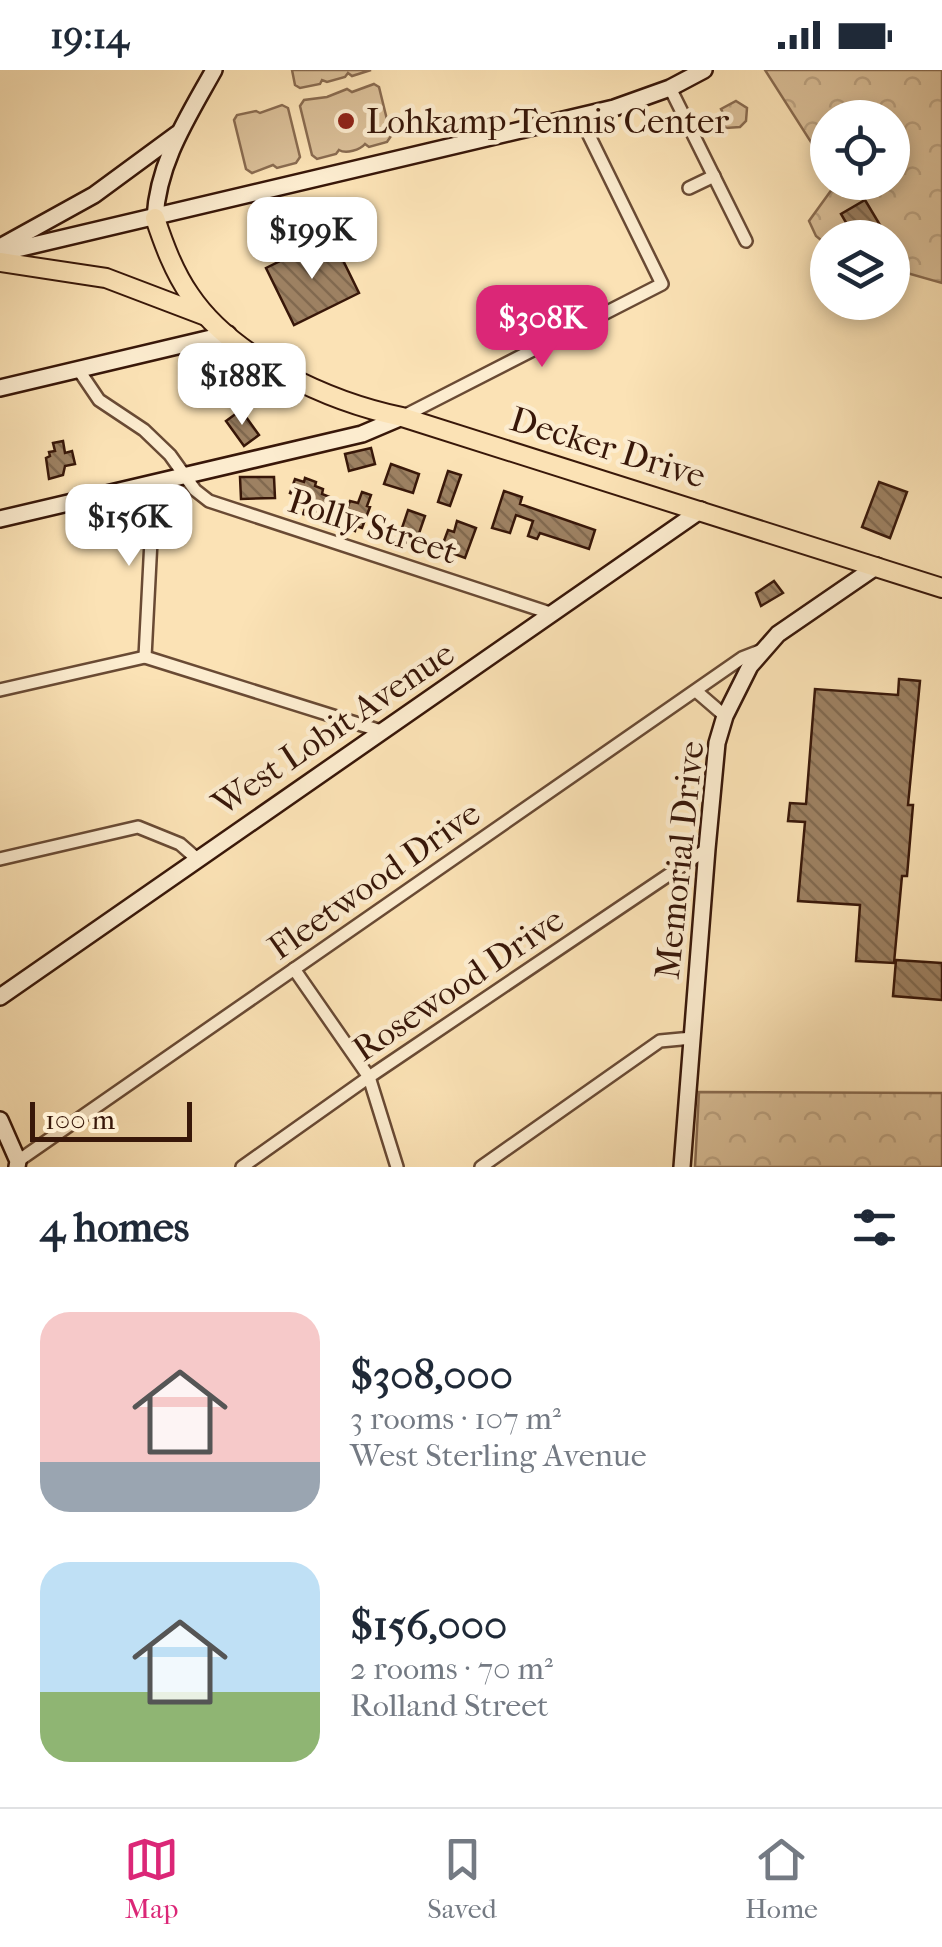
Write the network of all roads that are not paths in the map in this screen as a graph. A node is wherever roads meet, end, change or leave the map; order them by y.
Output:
1 (704, 70) edge
2 (209, 72) edge
3 (670, 88) junction
4 (579, 116) junction
5 (177, 134) junction
6 (714, 176) junction
7 (689, 188) dead end
8 (156, 218) junction
9 (746, 241) dead end
10 (0, 250) edge
11 (0, 262) edge
12 (207, 316) junction
13 (228, 334) junction
14 (78, 369) junction
15 (0, 388) edge
16 (402, 417) junction
17 (186, 475) junction
18 (154, 482) junction
19 (702, 510) junction
20 (0, 520) edge
21 (876, 566) junction
22 (942, 588) edge
23 (553, 614) junction
24 (764, 649) junction
25 (145, 657) junction
26 (0, 690) edge
27 (696, 691) junction
28 (725, 716) junction
29 (381, 731) junction
30 (707, 848) junction
31 (0, 858) edge
32 (196, 858) junction
33 (294, 969) junction
34 (0, 998) edge
35 (692, 1038) junction
36 (369, 1077) junction
37 (0, 1120) edge
38 (17, 1164) edge
39 (242, 1167) edge
40 (397, 1167) edge
41 (481, 1167) edge
42 (682, 1167) edge

1 - 3 street
2 - 5 street
3 - 4 street
3 - 6 street
4 - 8 street
4 - 16 street
5 - 8 street
5 - 10 street
6 - 7 street
6 - 9 street
8 - 10 street
8 - 12 main road, Decker Drive
11 - 12 main road
12 - 13 main road, Decker Drive
13 - 14 street
13 - 16 main road, Decker Drive
14 - 15 street
14 - 17 street, Polly Street
16 - 17 street
16 - 19 main road, Decker Drive
17 - 18 street
17 - 23 street, Polly Street
18 - 20 street
18 - 25 street
19 - 21 main road, Decker Drive
19 - 23 street, West Lobit Avenue
21 - 22 main road, Decker Drive
21 - 24 street, Memorial Drive
23 - 29 street, West Lobit Avenue
24 - 27 street, Fleetwood Drive
24 - 28 street, Memorial Drive
25 - 26 street
25 - 29 street
27 - 28 street
27 - 33 street, Fleetwood Drive
28 - 30 street, Memorial Drive
29 - 32 street, West Lobit Avenue
30 - 35 street, Memorial Drive
30 - 36 street, Rosewood Drive
31 - 32 street
32 - 34 street, West Lobit Avenue
33 - 36 street
33 - 38 street, Fleetwood Drive
35 - 41 street
35 - 42 street, Memorial Drive
36 - 39 street, Rosewood Drive
36 - 40 street
37 - 38 street

